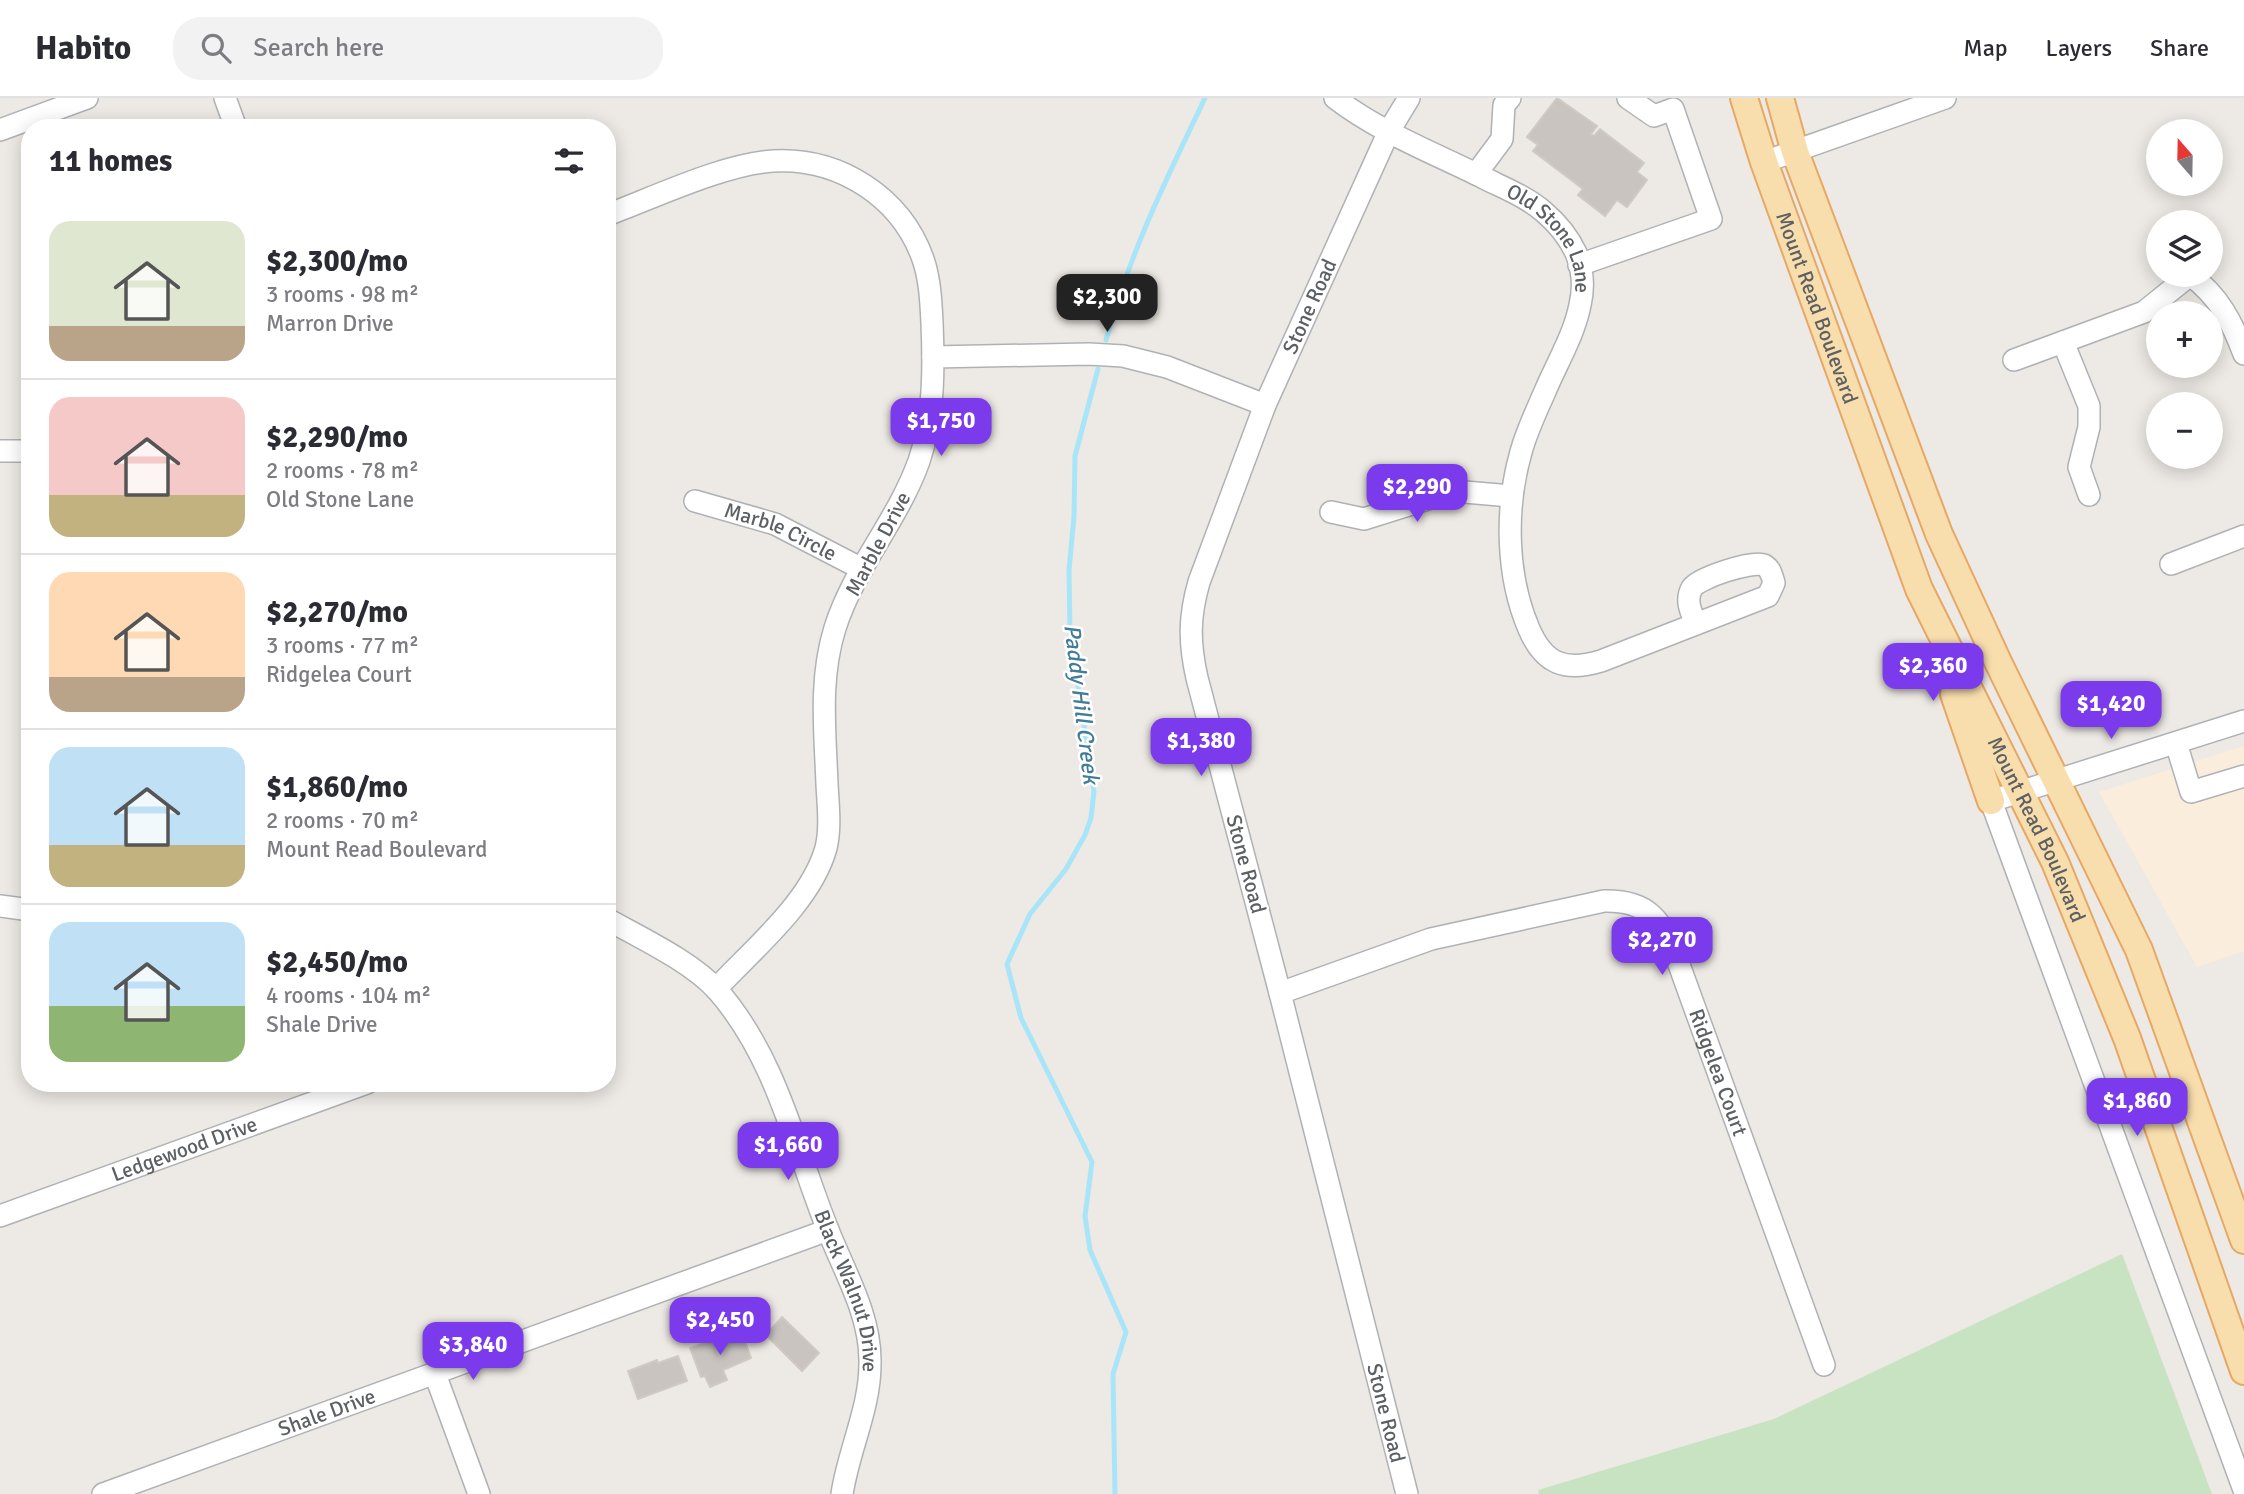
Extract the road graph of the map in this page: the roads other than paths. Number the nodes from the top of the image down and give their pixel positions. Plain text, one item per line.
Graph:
1 (87, 98) edge
2 (225, 98) edge
3 (1335, 98) edge
4 (1409, 98) edge
5 (1510, 98) edge
6 (1628, 98) edge
7 (1744, 98) edge
8 (1780, 98) edge
9 (1945, 98) edge
10 (30, 119) edge
11 (233, 119) edge
12 (21, 122) edge
13 (0, 130) edge
14 (1389, 131) junction
15 (1795, 152) junction
16 (1765, 162) junction
17 (1476, 174) junction
18 (616, 212) edge
19 (1580, 265) junction
20 (2175, 287) edge
21 (2205, 287) edge
22 (2063, 342) junction
23 (2244, 354) edge
24 (933, 356) junction
25 (2014, 360) dead end
26 (1265, 405) junction
27 (0, 451) edge
28 (21, 451) edge
29 (2089, 495) dead end
30 (1511, 496) junction
31 (695, 501) dead end
32 (1331, 512) dead end
33 (2244, 536) edge
34 (2171, 564) dead end
35 (862, 569) junction
36 (1919, 589) junction
37 (1696, 624) dead end
38 (2244, 721) edge
39 (2176, 743) junction
40 (2244, 776) edge
41 (2057, 780) junction
42 (2019, 792) junction
43 (1991, 802) junction
44 (0, 906) edge
45 (21, 908) edge
46 (616, 924) edge
47 (716, 989) junction
48 (1280, 993) junction
49 (342, 1092) edge
50 (0, 1216) edge
51 (828, 1230) junction
52 (2244, 1240) edge
53 (1824, 1364) dead end
54 (2244, 1370) edge
55 (435, 1374) junction
56 (129, 1490) edge
57 (2244, 1490) edge
58 (103, 1494) edge
59 (479, 1494) edge
60 (842, 1494) edge
61 (1407, 1494) edge

1 - 10 street
2 - 11 street
3 - 14 street, Old Stone Lane
4 - 14 street, Stone Road
5 - 17 street
6 - 19 street
7 - 16 main road, Mount Read Boulevard
8 - 15 main road, Mount Read Boulevard
9 - 15 street
12 - 13 street
14 - 17 street, Old Stone Lane
14 - 26 street, Stone Road
15 - 16 street
15 - 41 main road, Mount Read Boulevard
16 - 36 main road, Mount Read Boulevard
17 - 19 street, Old Stone Lane
18 - 24 street, Marble Drive
19 - 30 street, Old Stone Lane
20 - 22 street
21 - 23 street
22 - 25 street
22 - 29 street
24 - 26 street
24 - 35 street, Marble Drive
26 - 48 street, Stone Road
27 - 28 street
30 - 32 street
30 - 37 street, Old Stone Lane
31 - 35 street, Marble Circle
33 - 34 street
35 - 47 street, Marble Drive
36 - 42 main road, Mount Read Boulevard
36 - 43 main road
38 - 39 street
39 - 40 street
39 - 41 street
41 - 42 street
41 - 52 main road, Mount Read Boulevard
42 - 43 street
42 - 54 main road, Mount Read Boulevard
43 - 57 street, Mount Read Boulevard
44 - 45 street
46 - 47 street, Black Walnut Drive
47 - 51 street, Black Walnut Drive
48 - 53 street, Ridgelea Court
48 - 61 street, Stone Road
49 - 50 street, Ledgewood Drive
51 - 55 street, Shale Drive
51 - 60 street, Black Walnut Drive
55 - 56 street, Shale Drive
55 - 59 street
56 - 58 street, Shale Drive

